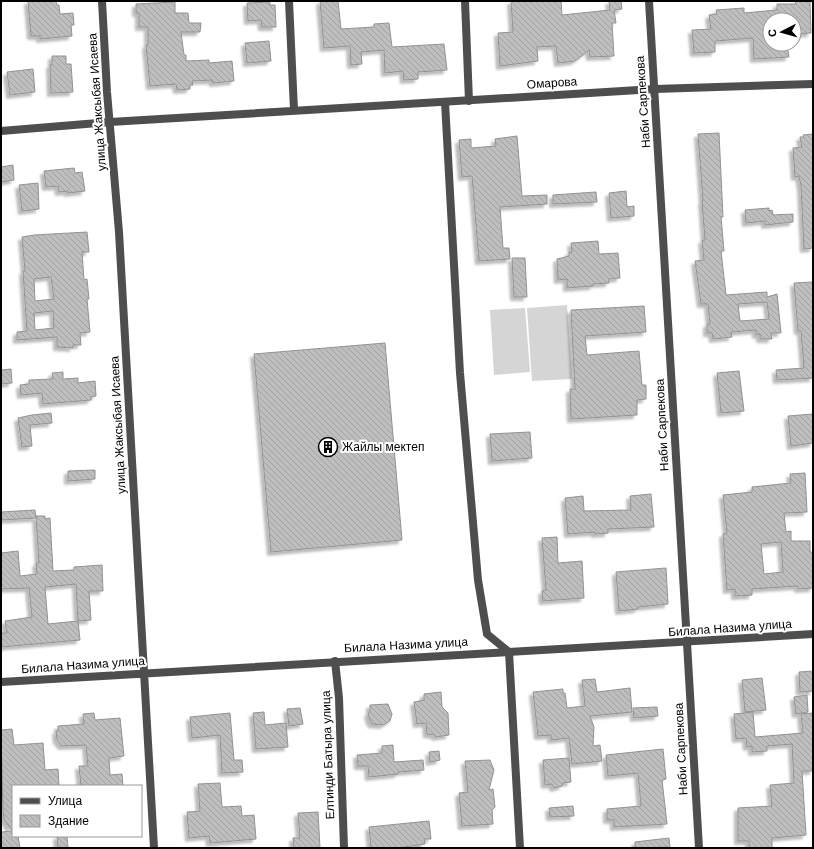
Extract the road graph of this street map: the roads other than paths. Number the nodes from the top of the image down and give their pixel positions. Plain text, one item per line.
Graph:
1 (102, 1) edge
2 (289, 1) edge
3 (465, 1) edge
4 (649, 1) edge
5 (813, 84) edge
6 (655, 89) junction
7 (469, 100) junction
8 (445, 102) junction
9 (294, 110) junction
10 (110, 122) junction
11 (1, 131) edge
12 (813, 634) edge
13 (687, 643) junction
14 (509, 652) junction
15 (336, 662) junction
16 (144, 673) junction
17 (1, 682) edge
18 (154, 848) edge
19 (344, 848) edge
20 (520, 848) edge
21 (698, 848) edge

1 - 10 street, улица Жаксыбая Исаева
2 - 9 street
3 - 7 street
4 - 6 street, Наби Сарпекова
5 - 6 street, Омарова
6 - 7 street, Омарова
6 - 13 street, Наби Сарпекова
7 - 8 street, Омарова
8 - 9 street, Омарова
8 - 14 street
9 - 10 street, Омарова
10 - 11 street, Омарова
10 - 16 street, улица Жаксыбая Исаева
12 - 13 street, Билала Назима улица
13 - 14 street, Билала Назима улица
13 - 21 street, Наби Сарпекова
14 - 15 street, Билала Назима улица
14 - 20 street
15 - 16 street, Билала Назима улица
15 - 19 street, Елтинди Батыра улица
16 - 17 street, Билала Назима улица
16 - 18 street, улица Жаксыбая Исаева

